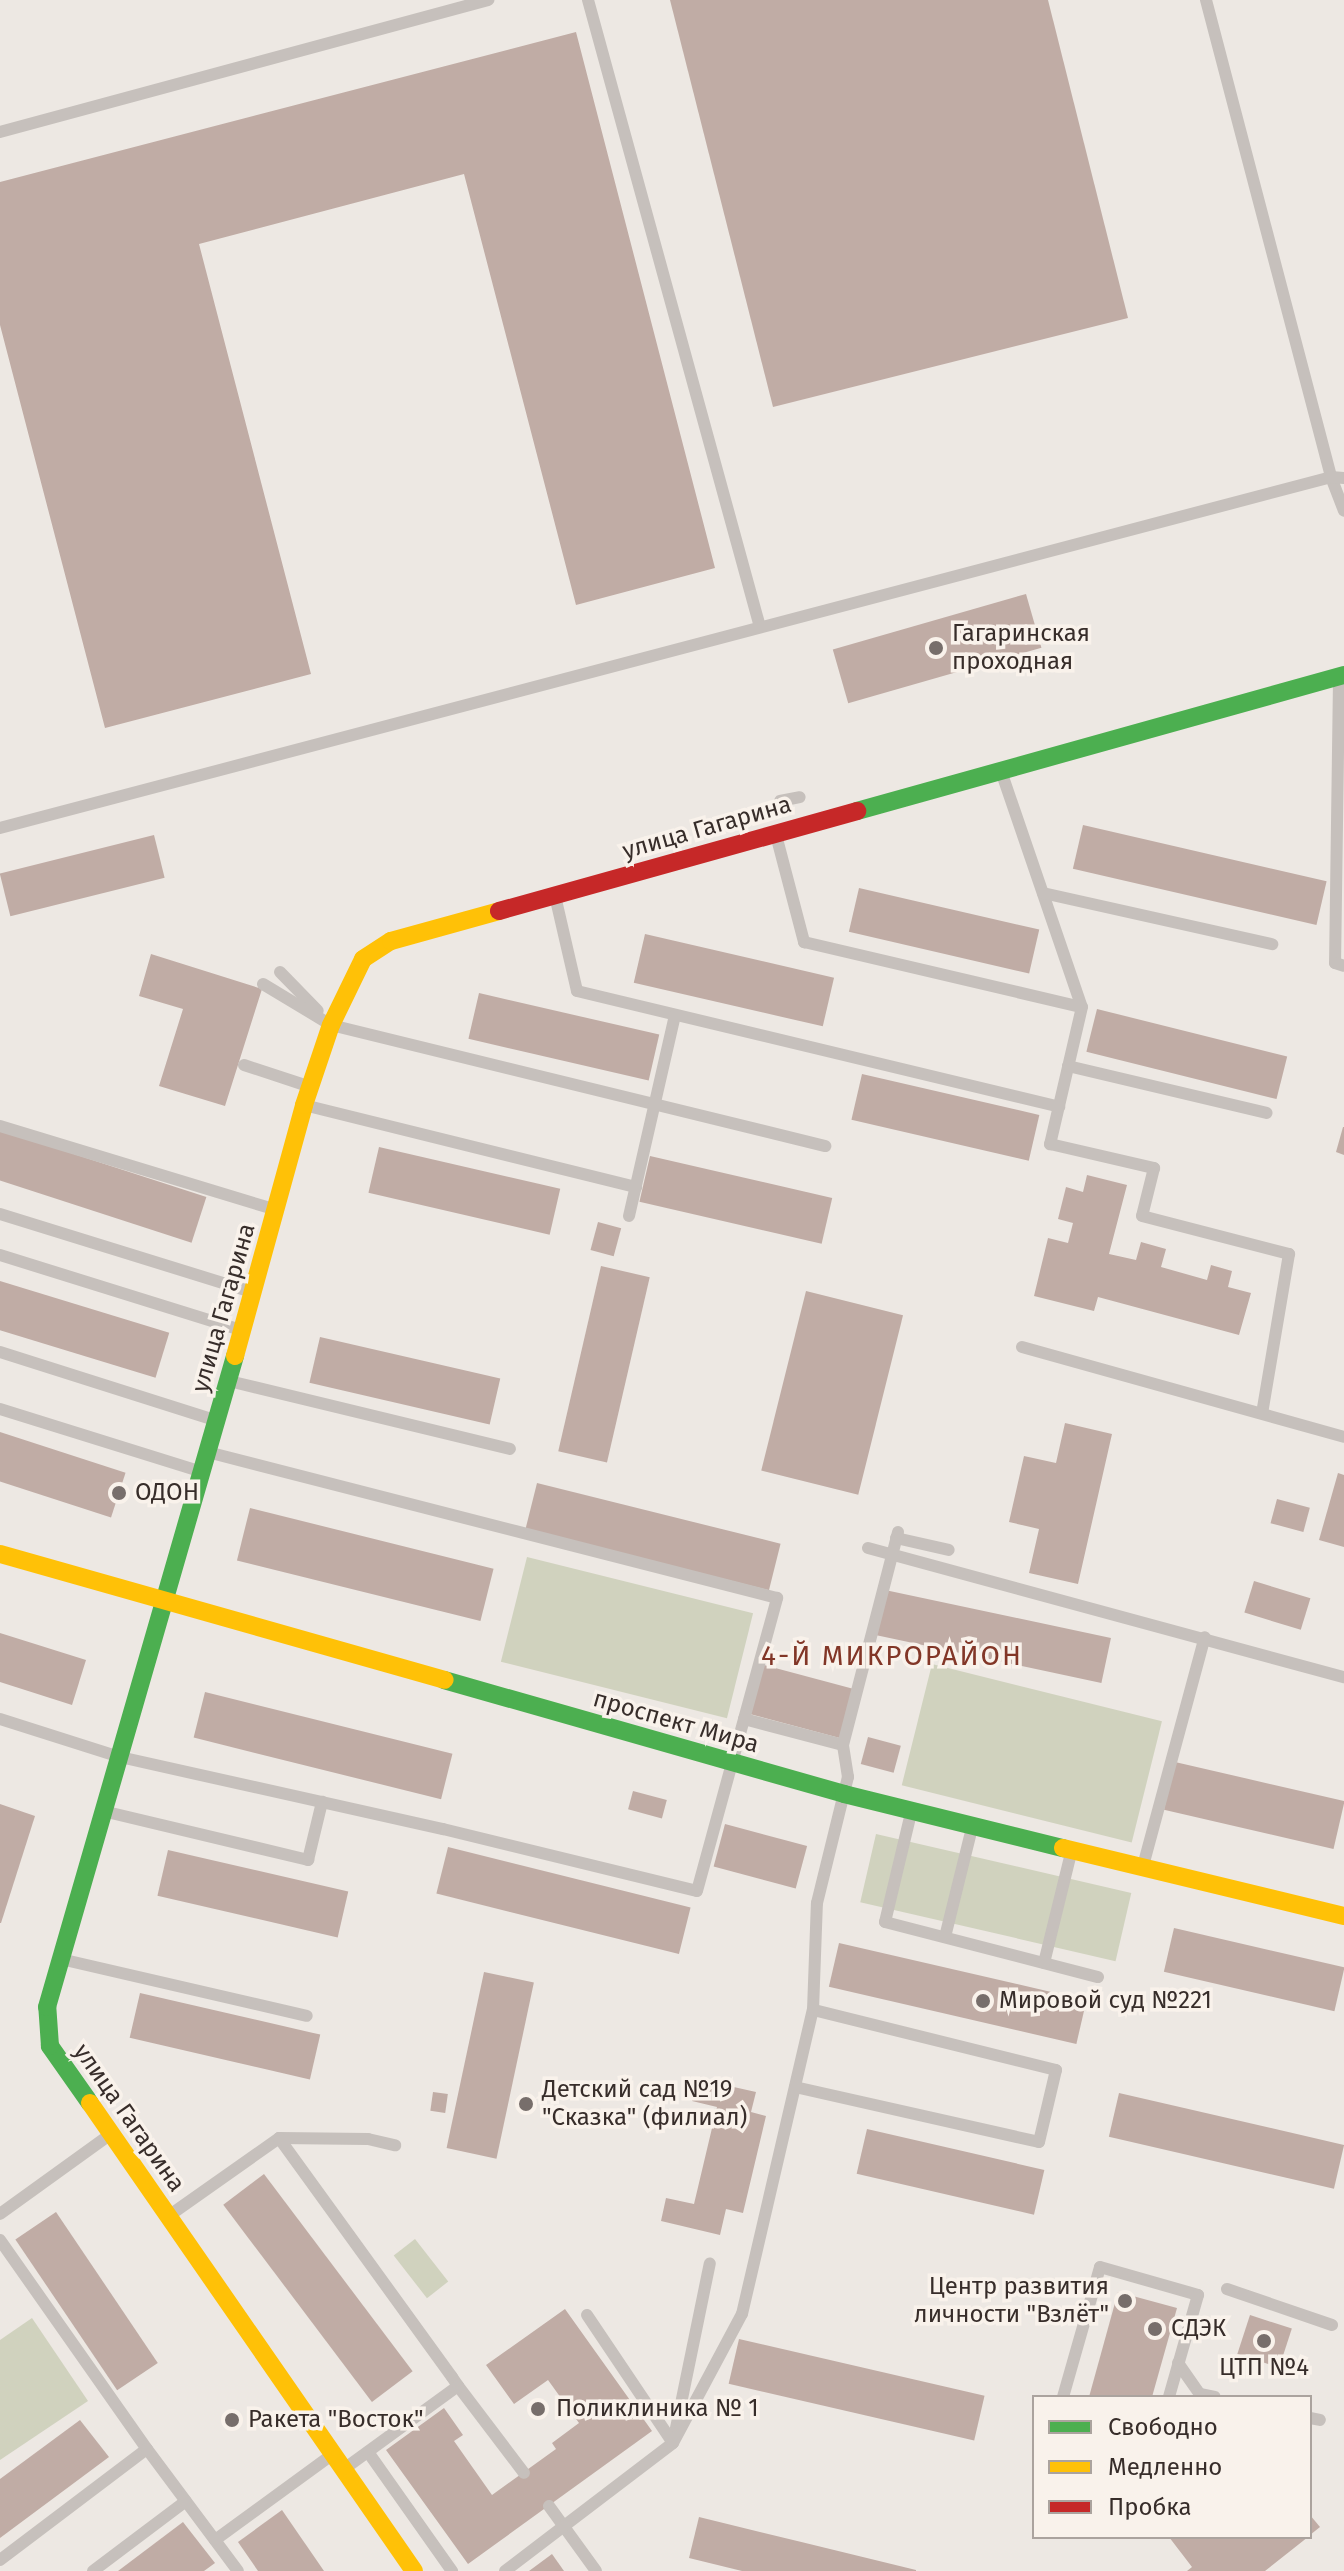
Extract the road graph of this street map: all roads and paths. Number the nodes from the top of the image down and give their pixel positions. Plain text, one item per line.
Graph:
1 (488, 0) edge
2 (588, 0) edge
3 (1206, 0) edge
4 (0, 132) edge
5 (1337, 477) edge
6 (1344, 511) edge
7 (760, 627) junction
8 (1341, 676) edge
9 (1001, 771) junction
10 (800, 797) dead end
11 (780, 801) dead end
12 (0, 828) edge
13 (775, 834) junction
14 (1043, 893) junction
15 (554, 895) junction
16 (1272, 944) dead end
17 (1344, 966) edge
18 (280, 972) dead end
19 (263, 984) dead end
20 (1082, 1007) junction
21 (675, 1015) junction
22 (331, 1025) junction
23 (244, 1065) dead end
24 (1068, 1066) junction
25 (310, 1087) junction
26 (654, 1103) junction
27 (304, 1105) junction
28 (1059, 1107) junction
29 (1267, 1113) dead end
30 (0, 1126) edge
31 (825, 1146) dead end
32 (636, 1187) junction
33 (277, 1211) junction
34 (0, 1214) edge
35 (629, 1216) dead end
36 (0, 1255) edge
37 (254, 1293) junction
38 (243, 1331) junction
39 (1022, 1347) dead end
40 (0, 1352) edge
41 (229, 1380) junction
42 (0, 1409) edge
43 (1262, 1413) junction
44 (217, 1421) junction
45 (1344, 1437) edge
46 (510, 1449) dead end
47 (208, 1452) junction
48 (203, 1471) junction
49 (868, 1548) dead end
50 (949, 1550) dead end
51 (0, 1554) edge
52 (892, 1554) junction
53 (165, 1602) junction
54 (1205, 1637) junction
55 (1344, 1677) edge
56 (0, 1719) edge
57 (744, 1719) junction
58 (843, 1745) junction
59 (120, 1757) junction
60 (732, 1763) junction
61 (844, 1794) junction
62 (322, 1802) junction
63 (104, 1811) junction
64 (912, 1811) junction
65 (972, 1825) junction
66 (1071, 1850) junction
67 (1143, 1867) junction
68 (1344, 1916) edge
69 (945, 1937) junction
70 (61, 1959) junction
71 (1044, 1963) junction
72 (1098, 1977) dead end
73 (813, 2010) junction
74 (307, 2016) dead end
75 (795, 2087) junction
76 (110, 2134) junction
77 (279, 2138) junction
78 (395, 2145) dead end
79 (0, 2214) edge
80 (168, 2217) junction
81 (0, 2240) edge
82 (710, 2263) dead end
83 (1227, 2289) dead end
84 (587, 2315) dead end
85 (1332, 2325) dead end
86 (1178, 2363) junction
87 (458, 2386) junction
88 (1064, 2395) edge
89 (1170, 2395) edge
90 (1205, 2395) edge
91 (673, 2443) junction
92 (147, 2449) junction
93 (368, 2452) junction
94 (338, 2462) junction
95 (524, 2473) dead end
96 (186, 2501) junction
97 (549, 2506) dead end
98 (565, 2526) junction
99 (215, 2540) junction
100 (0, 2560) edge
101 (93, 2571) edge
102 (238, 2571) edge
103 (414, 2571) edge
104 (452, 2571) edge
105 (505, 2571) edge
106 (596, 2571) edge

1 - 4 lane
2 - 7 lane
3 - 5 lane
5 - 6 lane
5 - 7 lane
7 - 12 lane
8 - 9 street, улица Гагарина
8 - 17 lane
9 - 13 street, улица Гагарина
9 - 14 lane
10 - 11 lane
13 - 15 street, улица Гагарина
13 - 20 lane
14 - 16 lane
14 - 20 lane
15 - 21 lane
15 - 22 street, улица Гагарина
18 - 22 lane
19 - 22 lane
20 - 24 lane
21 - 26 lane
21 - 28 lane
22 - 25 street, улица Гагарина
22 - 26 lane
23 - 25 lane
24 - 28 lane
24 - 29 lane
25 - 27 street, улица Гагарина
26 - 31 lane
26 - 32 lane
27 - 32 lane
27 - 33 street, улица Гагарина
28 - 43 lane
30 - 33 lane
32 - 35 lane
33 - 37 street, улица Гагарина
34 - 37 lane
36 - 38 lane
37 - 38 street, улица Гагарина
38 - 41 street, улица Гагарина
39 - 43 lane
40 - 44 lane
41 - 44 street, улица Гагарина
41 - 46 lane
42 - 48 lane
43 - 45 lane
44 - 47 street, улица Гагарина
47 - 48 street, улица Гагарина
47 - 57 lane
48 - 53 street, улица Гагарина
49 - 52 lane
50 - 52 lane
51 - 53 street, проспект Мира
52 - 54 lane
52 - 58 lane
53 - 59 street, улица Гагарина
53 - 60 street, проспект Мира
54 - 55 lane
54 - 67 lane
56 - 59 lane
57 - 58 lane
57 - 60 lane
58 - 61 lane
59 - 62 lane
59 - 63 street, улица Гагарина
60 - 61 street, проспект Мира
60 - 62 lane
61 - 64 street, проспект Мира
61 - 73 lane
62 - 63 lane
63 - 70 street, улица Гагарина
64 - 65 street, проспект Мира
64 - 69 lane
65 - 66 street, проспект Мира
65 - 69 lane
66 - 67 street, проспект Мира
66 - 71 lane
67 - 68 street, проспект Мира
69 - 71 lane
70 - 74 lane
70 - 76 street, улица Гагарина
71 - 72 lane
73 - 75 lane
73 - 75 lane
75 - 91 lane
76 - 79 lane
76 - 80 street, улица Гагарина
77 - 78 lane
77 - 80 lane
77 - 87 lane
80 - 94 street, улица Гагарина
81 - 92 lane
82 - 91 lane
83 - 85 lane
84 - 91 lane
86 - 88 lane
86 - 89 lane
86 - 90 lane
87 - 93 lane
87 - 95 lane
91 - 98 lane
92 - 96 lane
92 - 100 lane
93 - 94 lane
93 - 104 lane
94 - 99 lane
94 - 103 street, улица Гагарина
96 - 99 lane
96 - 101 lane
97 - 98 lane
98 - 105 lane
98 - 106 lane
99 - 102 lane

